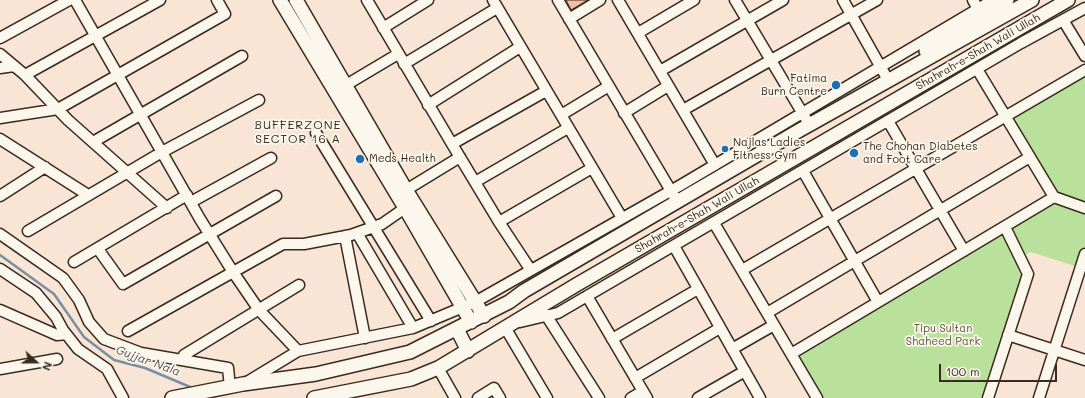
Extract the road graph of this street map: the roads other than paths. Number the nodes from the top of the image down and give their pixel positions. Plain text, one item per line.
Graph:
1 (69, 0) edge
2 (75, 0) edge
3 (160, 0) edge
4 (217, 0) edge
5 (280, 0) edge
6 (296, 0) edge
7 (367, 0) edge
8 (428, 0) edge
9 (558, 0) edge
10 (600, 0) edge
11 (618, 0) edge
12 (694, 0) edge
13 (735, 0) edge
14 (783, 0) edge
15 (844, 0) edge
16 (877, 0) edge
17 (973, 0) edge
18 (993, 0) edge
19 (1007, 0) edge
20 (1032, 0) edge
21 (1068, 0) edge
22 (495, 4) edge
23 (1085, 8) edge
24 (978, 9) junction
25 (852, 14) junction
26 (569, 19) junction
27 (1063, 20) junction
28 (748, 21) junction
29 (383, 28) junction
30 (638, 33) junction
31 (95, 35) junction
32 (0, 38) edge
33 (520, 47) junction
34 (0, 54) edge
35 (398, 54) junction
36 (242, 56) dead end
37 (1085, 56) edge
38 (771, 60) junction
39 (404, 64) junction
40 (14, 66) junction
41 (880, 66) junction
42 (912, 66) junction
43 (0, 68) edge
44 (977, 69) junction
45 (1085, 70) edge
46 (660, 72) junction
47 (118, 74) junction
48 (25, 75) junction
49 (888, 80) junction
50 (346, 85) junction
51 (608, 86) junction
52 (668, 86) junction
53 (546, 91) junction
54 (840, 91) junction
55 (259, 100) dead end
56 (848, 104) junction
57 (428, 105) junction
58 (58, 110) junction
59 (683, 110) junction
60 (624, 113) junction
61 (802, 113) junction
62 (141, 115) junction
63 (560, 115) junction
64 (1005, 117) junction
65 (0, 118) edge
66 (888, 121) junction
67 (568, 128) junction
68 (805, 128) junction
69 (316, 133) dead end
70 (0, 140) edge
71 (93, 142) junction
72 (452, 144) junction
73 (811, 149) junction
74 (162, 152) junction
75 (733, 154) junction
76 (460, 157) junction
77 (1030, 157) junction
78 (271, 158) dead end
79 (715, 165) junction
80 (740, 166) junction
81 (45, 167) junction
82 (592, 168) junction
83 (916, 169) junction
84 (803, 171) junction
85 (127, 172) junction
86 (475, 182) junction
87 (406, 190) junction
88 (671, 190) junction
89 (88, 195) junction
90 (0, 196) edge
91 (276, 196) dead end
92 (1054, 197) junction
93 (189, 199) junction
94 (677, 202) junction
95 (166, 208) junction
96 (405, 208) junction
97 (1085, 208) edge
98 (940, 210) junction
99 (622, 218) junction
100 (830, 218) junction
101 (499, 222) junction
102 (714, 223) junction
103 (374, 227) junction
104 (1004, 228) junction
105 (28, 231) dead end
106 (357, 233) junction
107 (0, 234) edge
108 (210, 235) junction
109 (345, 236) junction
110 (674, 246) junction
111 (98, 249) junction
112 (964, 251) junction
113 (1084, 259) edge
114 (855, 261) junction
115 (74, 262) dead end
116 (0, 269) edge
117 (530, 269) junction
118 (742, 270) junction
119 (233, 272) junction
120 (299, 285) dead end
121 (698, 289) junction
122 (587, 296) junction
123 (475, 302) junction
124 (510, 302) junction
125 (878, 302) junction
126 (462, 308) junction
127 (0, 310) edge
128 (259, 310) junction
129 (767, 313) junction
130 (546, 315) junction
131 (484, 316) junction
132 (431, 321) junction
133 (471, 322) junction
134 (774, 325) junction
135 (510, 326) junction
136 (413, 328) junction
137 (720, 328) junction
138 (457, 329) junction
139 (128, 331) dead end
140 (66, 334) junction
141 (1008, 335) junction
142 (365, 338) junction
143 (612, 339) junction
144 (732, 349) junction
145 (1054, 350) junction
146 (298, 351) junction
147 (468, 351) junction
148 (791, 354) junction
149 (184, 355) dead end
150 (57, 359) dead end
151 (1085, 360) edge
152 (438, 368) junction
153 (0, 369) edge
154 (744, 371) junction
155 (635, 378) junction
156 (236, 385) junction
157 (645, 394) edge
158 (123, 398) edge
159 (172, 398) edge
160 (314, 398) edge
161 (455, 398) edge
162 (478, 398) edge
163 (500, 398) edge
164 (547, 398) edge
165 (599, 398) edge
166 (631, 398) edge
167 (698, 398) edge
168 (760, 398) edge
169 (817, 398) edge
170 (988, 398) edge
171 (1039, 398) edge

1 - 32 street
2 - 31 street
3 - 31 street
4 - 47 street
5 - 96 main road
6 - 50 main road
7 - 29 street
8 - 29 street
9 - 26 street
10 - 26 street
11 - 30 street
12 - 30 street
13 - 28 street
14 - 28 street
15 - 25 street
16 - 25 street
17 - 24 street
18 - 24 street
19 - 42 main road
20 - 42 main road, Shahrah-e-Shah Wali Ullah
21 - 73 main road, Shahrah-e-Shah Wali Ullah
22 - 33 street
22 - 39 street
23 - 27 street
24 - 41 street
25 - 38 street
25 - 41 street
26 - 51 street
27 - 37 street
27 - 44 street
28 - 38 street
28 - 46 street
29 - 35 street
30 - 46 street
31 - 47 street
31 - 48 street
33 - 53 street
33 - 57 street
34 - 40 street
35 - 39 street
35 - 50 street
36 - 62 street
38 - 59 street
38 - 61 street
39 - 57 street
40 - 43 street
40 - 48 street
41 - 49 street
41 - 54 street
42 - 49 main road, Shahrah-e-Shah Wali Ullah
44 - 64 street
44 - 66 street
45 - 64 street
46 - 52 street
47 - 58 street
47 - 62 street
48 - 58 street
49 - 56 main road, Shahrah-e-Shah Wali Ullah
50 - 87 main road
51 - 60 street
51 - 63 street
52 - 59 street
52 - 60 street
53 - 63 street
53 - 72 street
54 - 56 street
54 - 61 street
55 - 74 street
56 - 68 main road, Shahrah-e-Shah Wali Ullah
57 - 72 street
58 - 65 street
58 - 71 street
59 - 79 street
60 - 88 street
61 - 68 street
61 - 75 street
62 - 71 street
62 - 74 street
63 - 67 street
64 - 77 street
64 - 83 street
66 - 83 street
66 - 84 street
67 - 82 street
67 - 86 street
68 - 73 main road
68 - 80 main road, Shahrah-e-Shah Wali Ullah
69 - 103 street
70 - 81 street
71 - 85 street
72 - 76 street
73 - 135 main road, Shahrah-e-Shah Wali Ullah
74 - 85 street
74 - 93 street
75 - 79 street
75 - 80 street
76 - 86 street
76 - 87 street
77 - 92 street
77 - 98 street
78 - 93 street
79 - 88 street
80 - 94 main road, Shahrah-e-Shah Wali Ullah
81 - 89 street
81 - 90 street
82 - 99 street
82 - 101 street
83 - 98 street
83 - 100 street
84 - 100 street
84 - 102 street
85 - 89 street
85 - 95 street
86 - 101 street
87 - 123 main road
88 - 94 street
88 - 99 street
89 - 105 street
91 - 108 street
92 - 97 street
92 - 104 street
93 - 95 street
93 - 108 street
94 - 124 main road, Shahrah-e-Shah Wali Ullah
95 - 111 street
96 - 103 street
96 - 126 main road
98 - 112 street
98 - 114 street
99 - 117 street
100 - 114 street
100 - 118 street
101 - 117 street
102 - 110 street
102 - 118 street
103 - 106 street
103 - 132 street
104 - 112 street
104 - 141 street
106 - 109 street
106 - 136 street
107 - 156 street
108 - 111 street
108 - 119 street
109 - 119 street
109 - 142 street
110 - 121 street
110 - 122 street
111 - 115 street
112 - 125 street
113 - 145 street
114 - 125 street
114 - 129 street
116 - 140 street
117 - 123 street
117 - 124 street
118 - 129 street
119 - 128 street
119 - 139 street
120 - 128 street
121 - 137 street
121 - 143 street
122 - 130 street
122 - 143 street
123 - 126 street
123 - 131 main road
124 - 131 main road, Shahrah-e-Shah Wali Ullah
125 - 148 street
126 - 132 street
126 - 133 main road
127 - 140 street
128 - 146 street
128 - 149 street
129 - 134 street
130 - 135 street
130 - 165 street
131 - 133 main road, Shahrah-e-Shah Wali Ullah
132 - 136 street
133 - 138 main road, Shahrah-e-Shah Wali Ullah
134 - 144 street
134 - 148 street
135 - 147 main road, Shahrah-e-Shah Wali Ullah
135 - 164 street
136 - 142 street
137 - 144 street
137 - 155 street
138 - 147 main road
138 - 156 main road, Shahrah-e-Shah Wali Ullah
140 - 158 street
141 - 145 street
141 - 170 street
142 - 146 street
143 - 155 street
144 - 154 street
145 - 151 street
145 - 171 street
146 - 156 street
147 - 152 main road, Shahrah-e-Shah Wali Ullah
148 - 169 street
150 - 153 street
152 - 160 main road, Shahrah-e-Shah Wali Ullah
152 - 161 street
154 - 167 street
154 - 168 street
155 - 157 street
156 - 159 main road, Shahrah-e-Shah Wali Ullah
157 - 166 street
162 - 163 street

